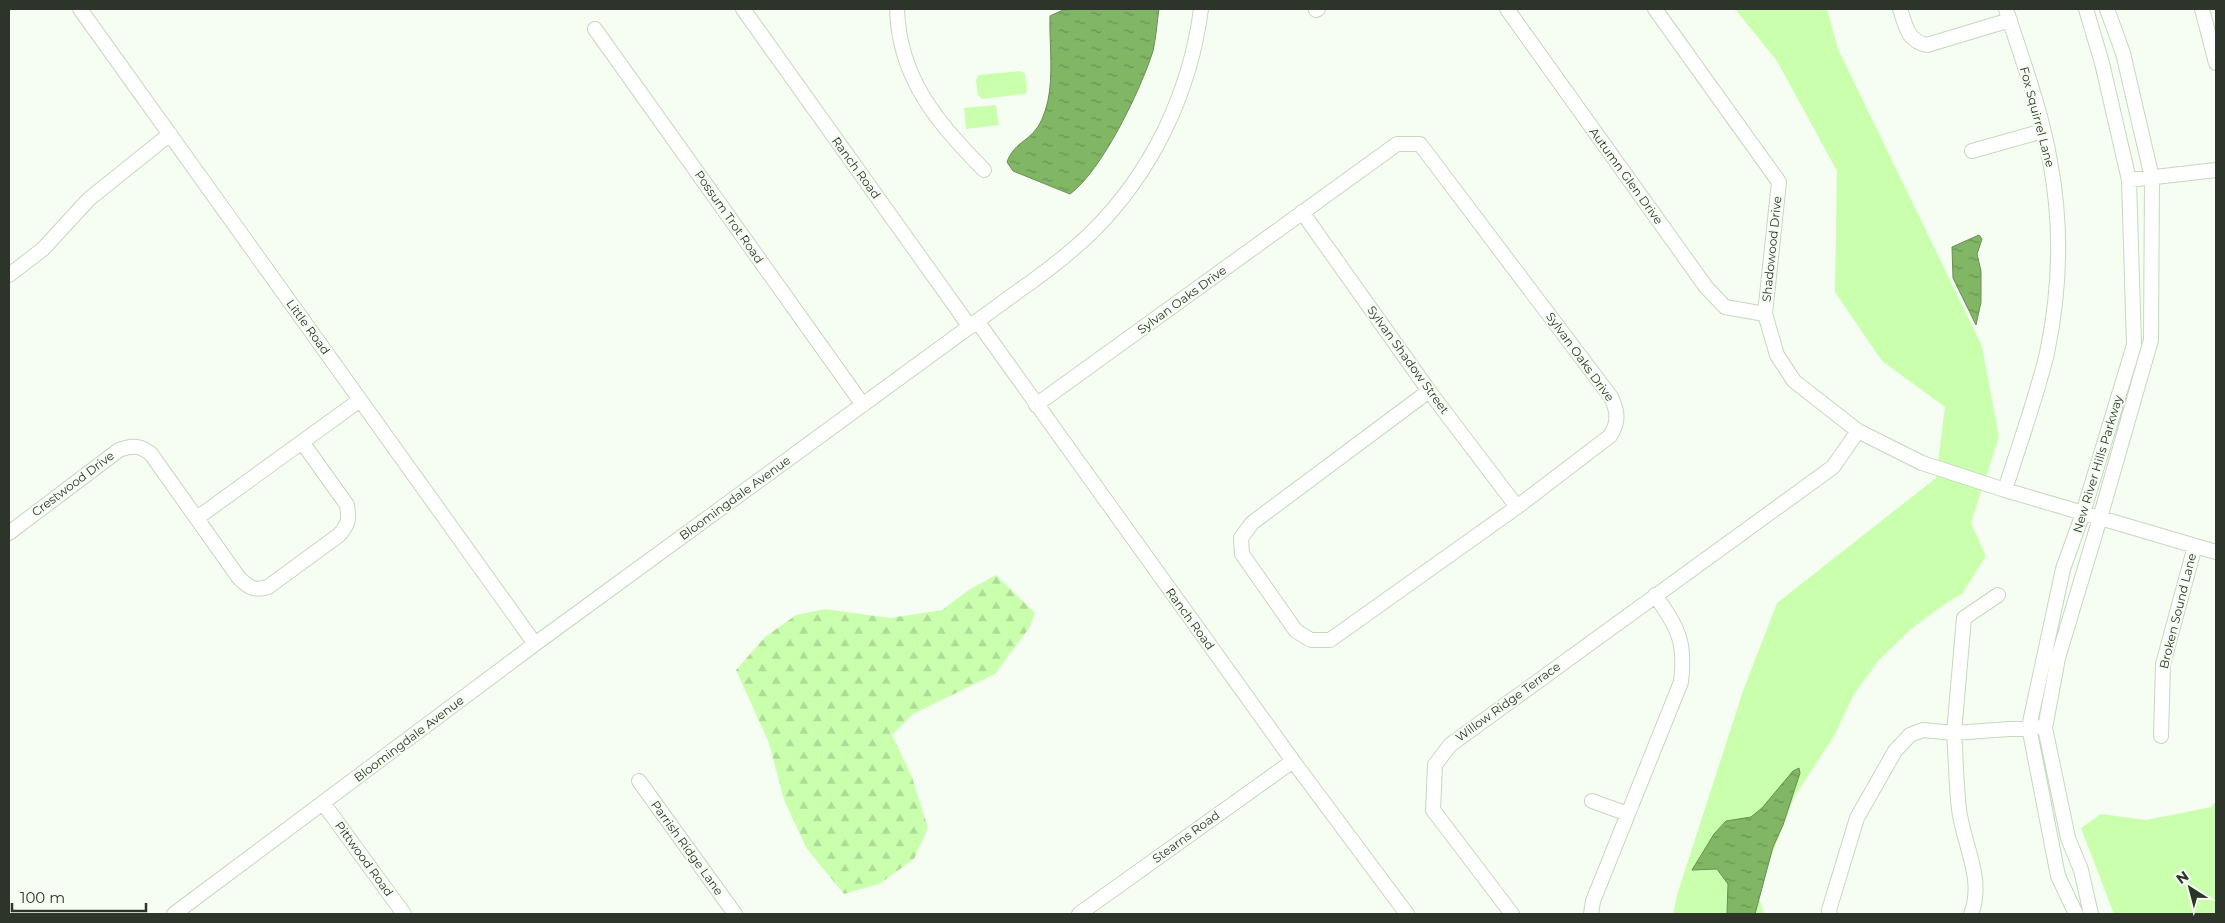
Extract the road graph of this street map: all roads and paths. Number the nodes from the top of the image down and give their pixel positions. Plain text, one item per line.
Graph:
1 (80, 9) edge
2 (743, 9) edge
3 (897, 9) edge
4 (1201, 9) edge
5 (1507, 9) edge
6 (1655, 9) edge
7 (1900, 9) edge
8 (2086, 9) edge
9 (2108, 9) edge
10 (2202, 9) edge
11 (2008, 14) edge
12 (596, 29) dead end
13 (2216, 63) edge
14 (2043, 131) junction
15 (170, 134) junction
16 (1972, 150) dead end
17 (984, 170) dead end
18 (2216, 170) edge
19 (2152, 178) junction
20 (2129, 180) junction
21 (1302, 212) junction
22 (9, 275) edge
23 (1765, 314) junction
24 (974, 324) junction
25 (1429, 392) junction
26 (360, 400) junction
27 (863, 405) junction
28 (1036, 406) junction
29 (1858, 431) junction
30 (302, 442) junction
31 (2005, 490) junction
32 (1517, 507) junction
33 (2083, 513) junction
34 (197, 518) junction
35 (2100, 518) junction
36 (9, 533) edge
37 (2195, 546) junction
38 (2216, 552) edge
39 (1655, 595) junction
40 (1998, 595) dead end
41 (535, 644) junction
42 (2029, 727) junction
43 (2045, 728) junction
44 (1954, 733) junction
45 (2161, 736) dead end
46 (1293, 761) junction
47 (639, 781) dead end
48 (1592, 801) dead end
49 (324, 803) junction
50 (1628, 814) junction
51 (174, 914) edge
52 (404, 914) edge
53 (735, 914) edge
54 (1079, 914) edge
55 (1406, 914) edge
56 (1512, 914) edge
57 (1591, 914) edge
58 (1830, 914) edge
59 (1971, 914) edge
60 (2076, 914) edge
61 (2091, 914) edge

1 - 15 street, Little Road
2 - 24 street, Ranch Road
3 - 17 street
4 - 24 street, Bloomingdale Avenue
5 - 23 street, Autumn Glen Drive
6 - 23 street, Shadowood Drive
7 - 11 street
8 - 20 street, New River Hills Parkway
9 - 19 street, New River Hills Parkway
10 - 13 street
11 - 14 street, Fox Squirrel Lane
12 - 27 street, Possum Trot Road
14 - 16 street
14 - 31 street, Fox Squirrel Lane
15 - 22 street
15 - 26 street, Little Road
18 - 19 street
19 - 20 street
19 - 35 street, New River Hills Parkway
20 - 33 street, New River Hills Parkway
21 - 25 street, Sylvan Shadow Street
21 - 28 street, Sylvan Oaks Drive
21 - 32 street, Sylvan Oaks Drive
23 - 29 street, Shadowood Drive
24 - 27 street, Bloomingdale Avenue
24 - 28 street, Ranch Road
25 - 32 street, Sylvan Shadow Street
25 - 32 street, Sylvan Oaks Drive
26 - 30 street
26 - 41 street, Little Road
27 - 41 street, Bloomingdale Avenue
28 - 46 street, Ranch Road
29 - 31 street, Shadowood Drive
29 - 39 street, Willow Ridge Terrace
30 - 34 street
30 - 34 street
31 - 33 street, Shadowood Drive
33 - 35 street, Shadowood Drive
33 - 42 street, New River Hills Parkway
34 - 36 street, Crestwood Drive
35 - 37 street, Shadowood Drive
35 - 43 street, New River Hills Parkway
37 - 38 street, Shadowood Drive
37 - 45 street, Broken Sound Lane
39 - 50 street
39 - 56 street, Willow Ridge Terrace
40 - 44 street
41 - 49 street, Bloomingdale Avenue
42 - 43 street
42 - 44 street
42 - 60 street, New River Hills Parkway
43 - 61 street, New River Hills Parkway
44 - 58 street
44 - 59 street
46 - 54 street, Stearns Road
46 - 55 street, Ranch Road
47 - 53 street, Parrish Ridge Lane
48 - 50 street
49 - 51 street, Bloomingdale Avenue
49 - 52 street, Pittwood Road
50 - 57 street

